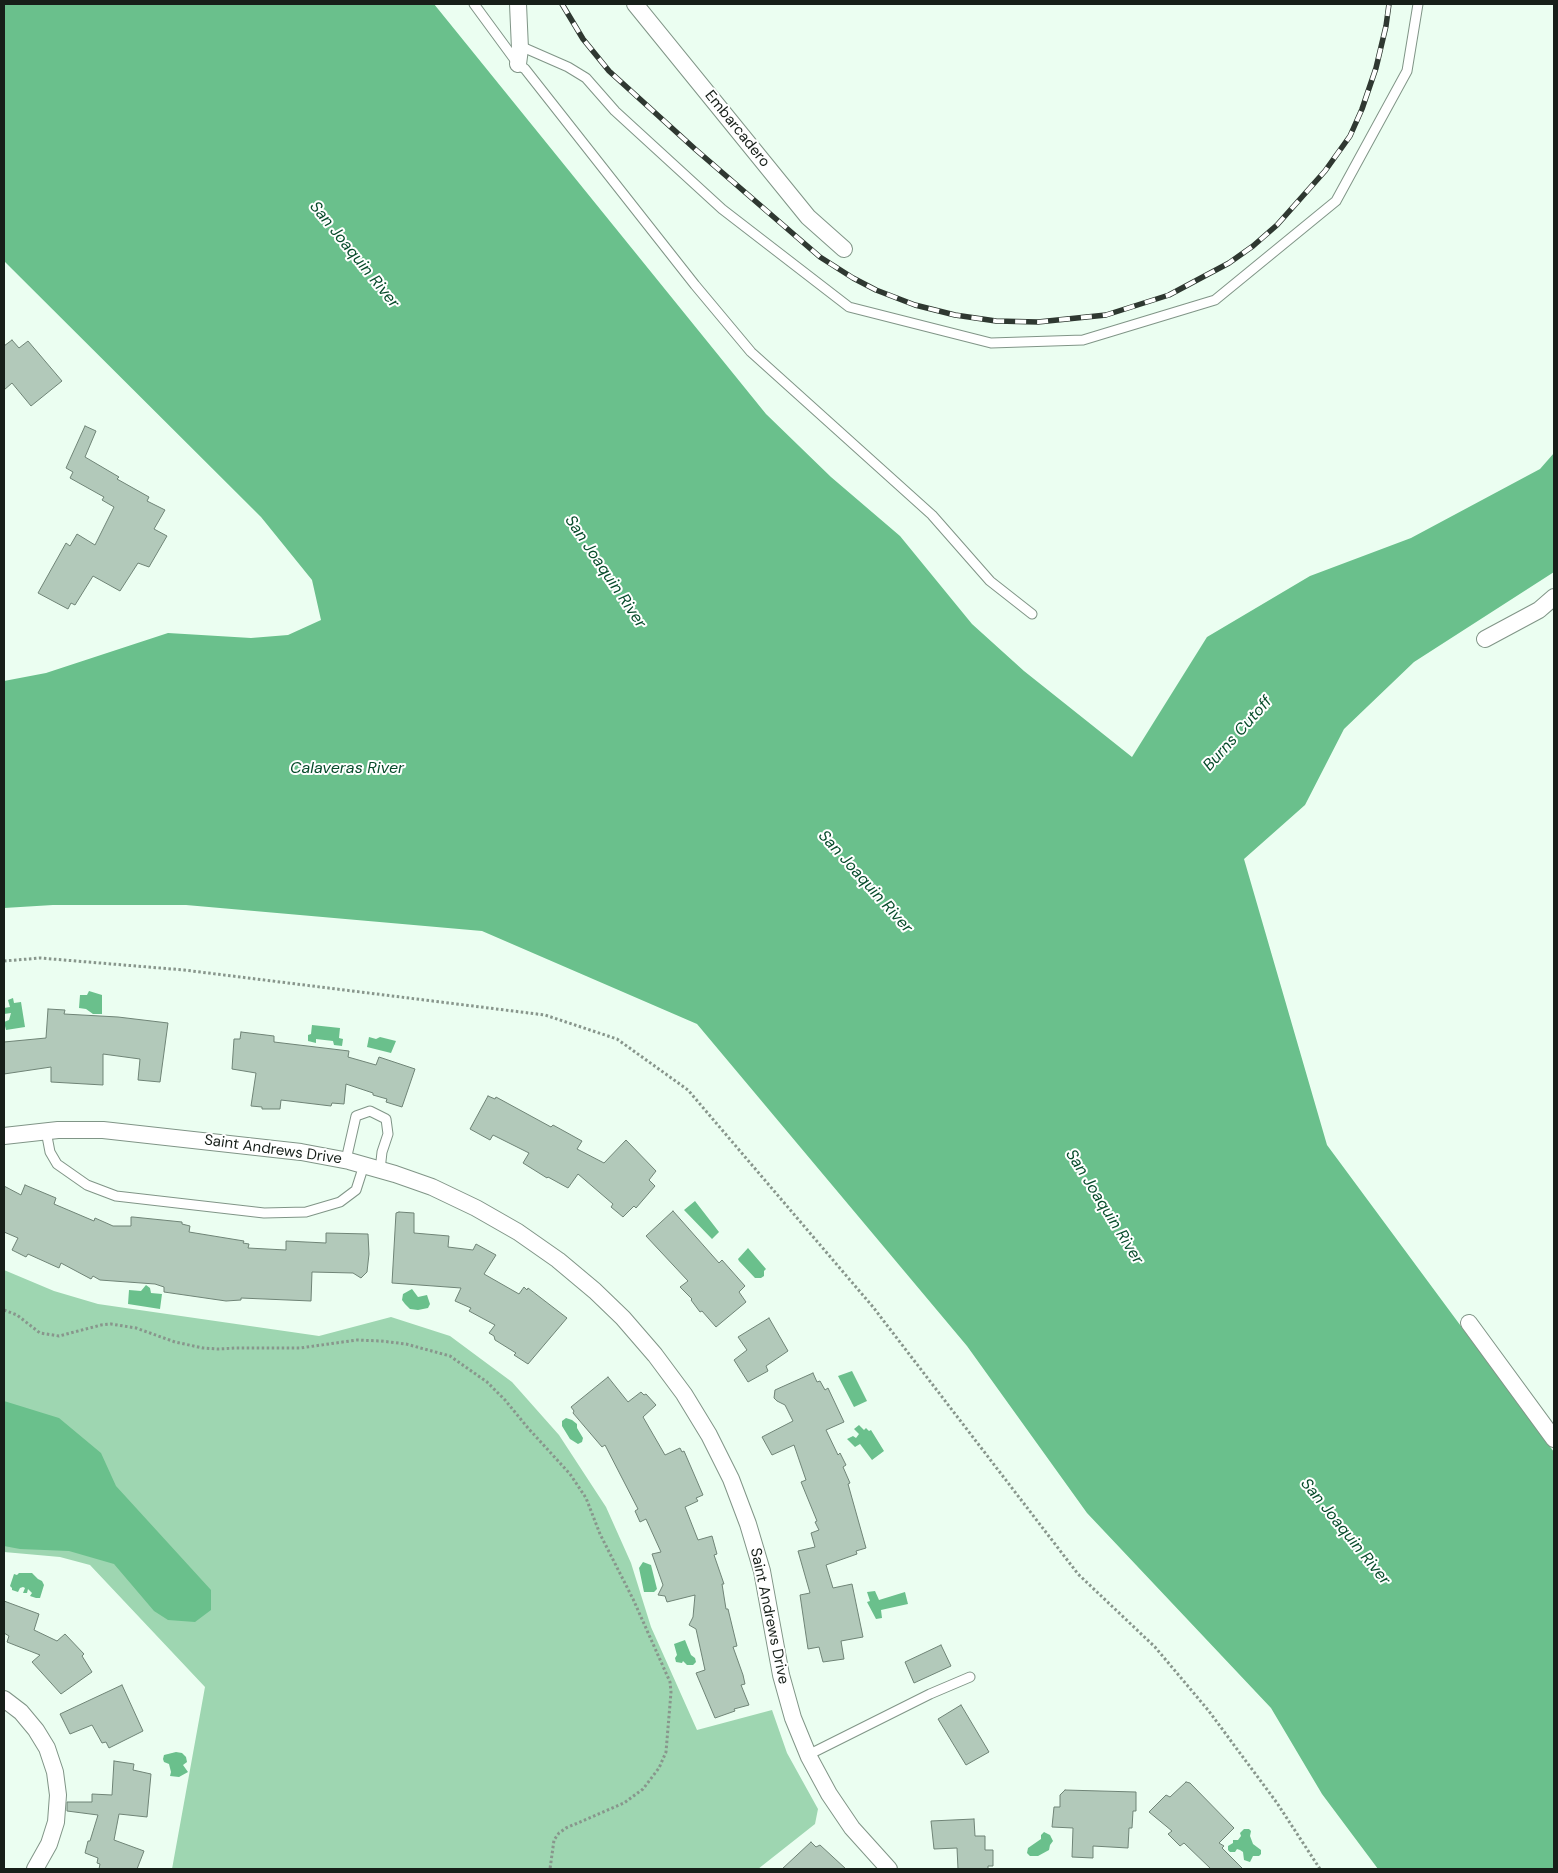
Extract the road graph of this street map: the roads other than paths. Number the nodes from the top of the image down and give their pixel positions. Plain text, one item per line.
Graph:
1 (474, 4) edge
2 (518, 4) edge
3 (635, 4) edge
4 (1418, 4) edge
5 (520, 46) junction
6 (518, 64) junction
7 (844, 250) dead end
8 (1554, 598) edge
9 (1032, 614) dead end
10 (1485, 639) dead end
11 (46, 1131) junction
12 (4, 1136) edge
13 (346, 1160) junction
14 (372, 1167) junction
15 (1469, 1323) dead end
16 (1554, 1439) edge
17 (970, 1677) dead end
18 (4, 1699) edge
19 (808, 1755) junction
20 (35, 1869) edge
21 (889, 1869) edge

1 - 6 lane
2 - 5 street
3 - 7 street, Embarcadero
4 - 5 lane
5 - 6 street
6 - 9 lane
8 - 10 street
11 - 12 street, Saint Andrews Drive
11 - 13 street, Saint Andrews Drive
11 - 14 lane
13 - 14 street, Saint Andrews Drive
13 - 14 lane
14 - 19 street, Saint Andrews Drive
15 - 16 street
17 - 19 lane
18 - 20 street
19 - 21 street, Saint Andrews Drive

